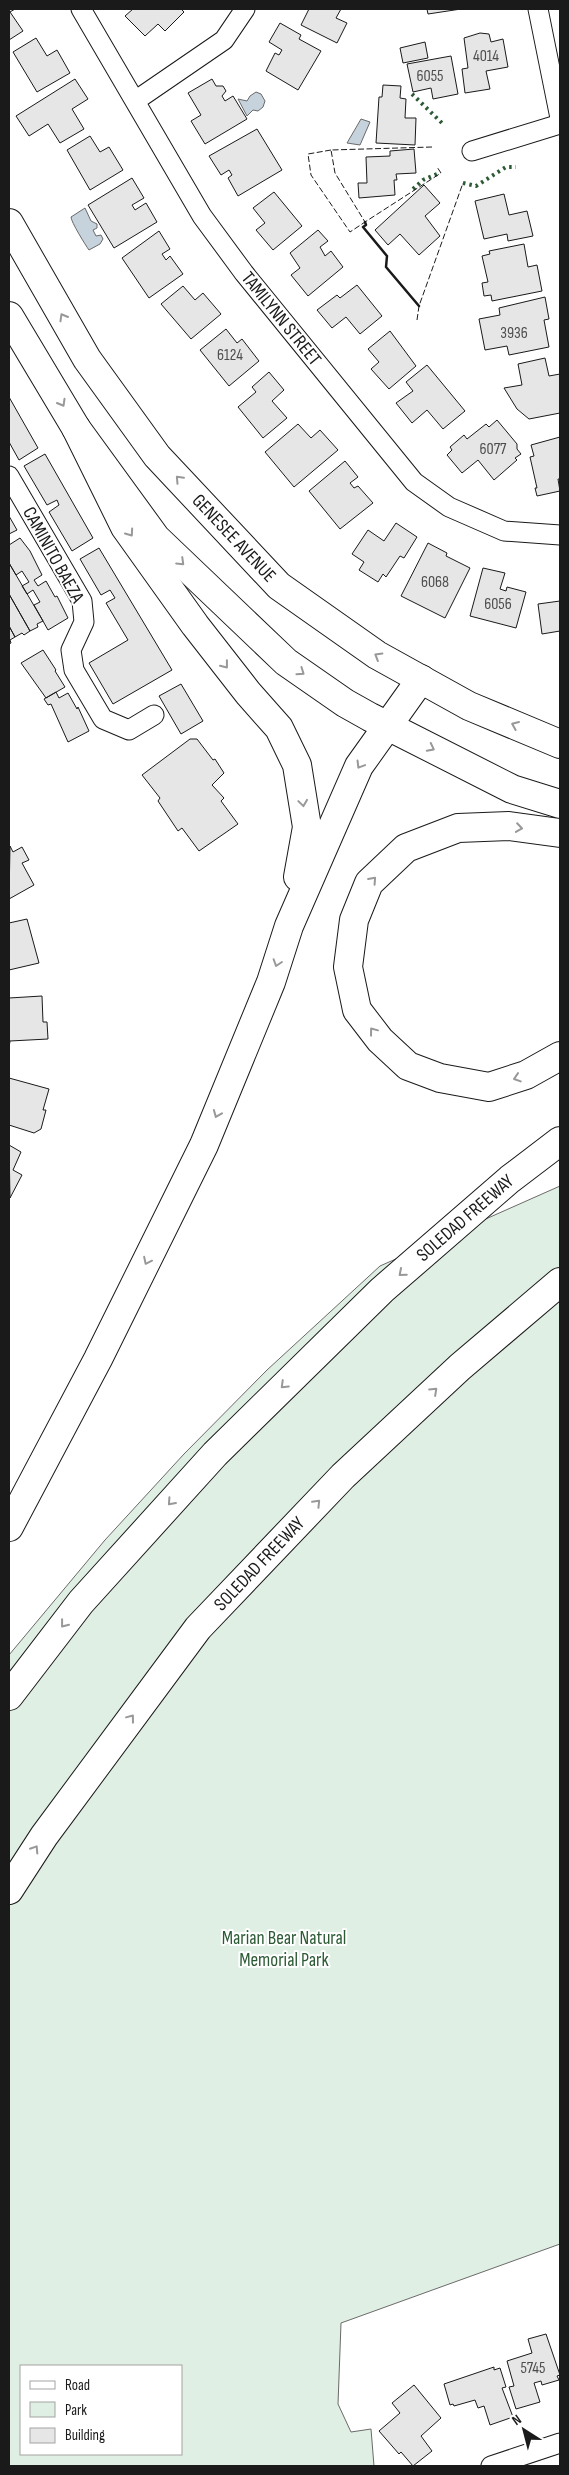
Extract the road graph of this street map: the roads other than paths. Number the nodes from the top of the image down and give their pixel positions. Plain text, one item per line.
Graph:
1 (81, 9) edge
2 (245, 9) edge
3 (538, 9) edge
4 (135, 101) junction
5 (560, 118) edge
6 (560, 124) edge
7 (472, 151) dead end
8 (9, 223) edge
9 (16, 250) edge
10 (9, 316) edge
11 (76, 428) junction
12 (9, 476) edge
13 (560, 535) edge
14 (421, 679) junction
15 (154, 715) dead end
16 (388, 725) junction
17 (560, 744) edge
18 (560, 804) edge
19 (560, 833) edge
20 (290, 926) junction
21 (560, 1056) edge
22 (560, 1141) edge
23 (560, 1282) edge
24 (9, 1527) edge
25 (9, 1696) edge
26 (9, 1890) edge
27 (560, 2443) edge
28 (491, 2466) edge

1 - 4 street, TAMILYNN STREET
2 - 4 street
3 - 5 street
4 - 13 street, TAMILYNN STREET
6 - 7 street
8 - 9 main road, GENESEE AVENUE
14 -> 9 main road, GENESEE AVENUE
10 -> 11 main road
11 -> 16 main road
11 -> 20 main road
12 - 15 street, CAMINITO BAEZA
14 - 16 main road
17 -> 14 main road, GENESEE AVENUE
16 -> 18 main road
16 -> 20 main road
21 -> 19 main road
20 -> 24 main road
22 -> 25 main road, SOLEDAD FREEWAY
26 -> 23 main road, SOLEDAD FREEWAY
27 - 28 street

